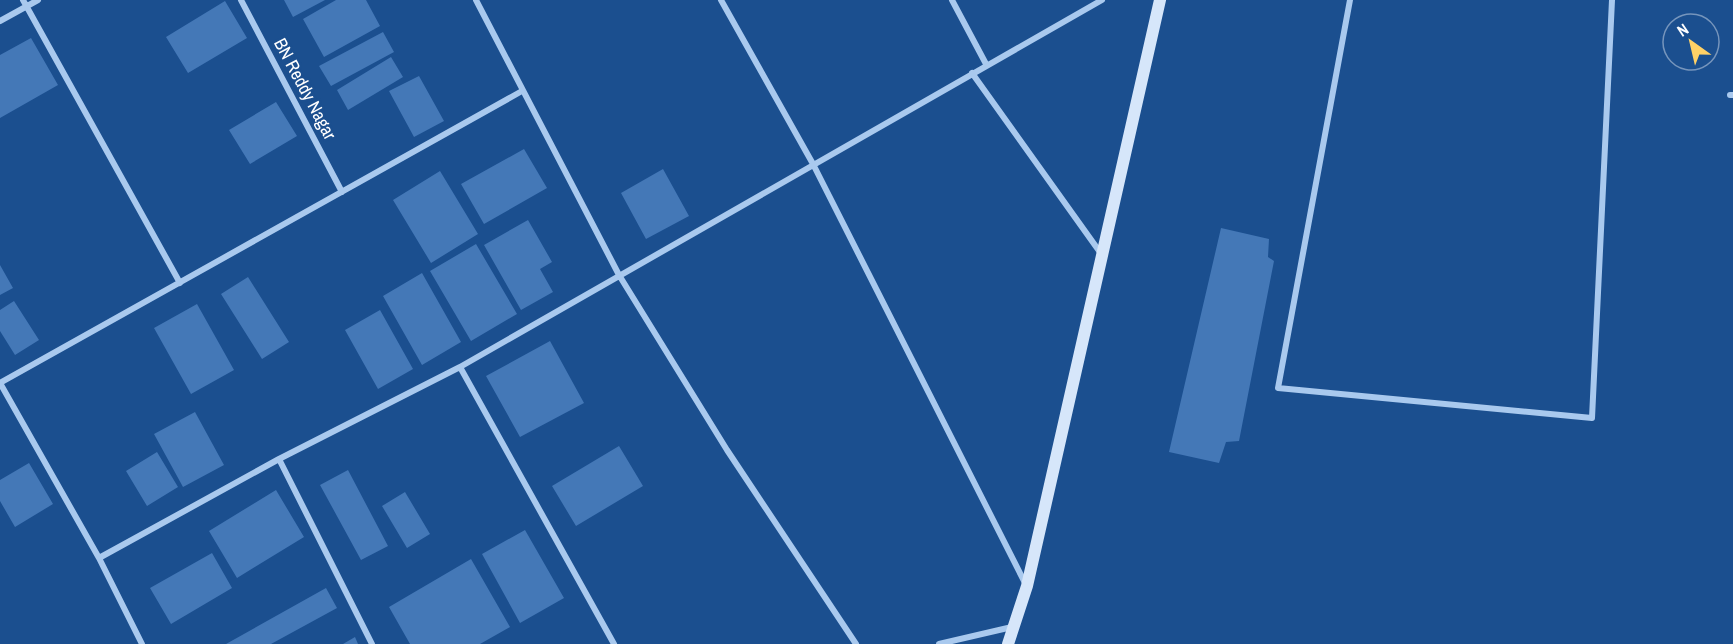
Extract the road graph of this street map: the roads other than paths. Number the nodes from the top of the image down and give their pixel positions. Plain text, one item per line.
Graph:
1 (38, 0) edge
2 (241, 0) edge
3 (476, 0) edge
4 (721, 0) edge
5 (951, 0) edge
6 (1102, 0) edge
7 (1160, 0) edge
8 (1350, 0) edge
9 (1612, 0) edge
10 (24, 3) edge
11 (0, 21) edge
12 (986, 64) junction
13 (972, 72) junction
14 (522, 91) junction
15 (813, 164) junction
16 (342, 192) junction
17 (1102, 255) junction
18 (619, 275) junction
19 (180, 283) junction
20 (460, 367) junction
21 (0, 383) edge
22 (279, 459) junction
23 (99, 558) junction
24 (1027, 586) junction
25 (1012, 627) junction
26 (142, 644) edge
27 (372, 644) edge
28 (614, 644) edge
29 (856, 644) edge
30 (939, 644) edge
31 (1008, 644) edge

1 - 10 street
2 - 16 street, BN Reddy Nagar
3 - 14 street
4 - 15 street
5 - 12 street
6 - 12 street
7 - 17 street
8 - 9 street
10 - 11 street
10 - 19 street
12 - 13 street
13 - 15 street
13 - 17 street
14 - 16 street
14 - 18 street
15 - 18 street
15 - 24 street
16 - 19 street
17 - 24 street
18 - 20 street
18 - 29 street
19 - 21 street
20 - 22 street
20 - 28 street
21 - 23 street
22 - 23 street
22 - 27 street
23 - 26 street
24 - 25 street
25 - 30 street
25 - 31 street

